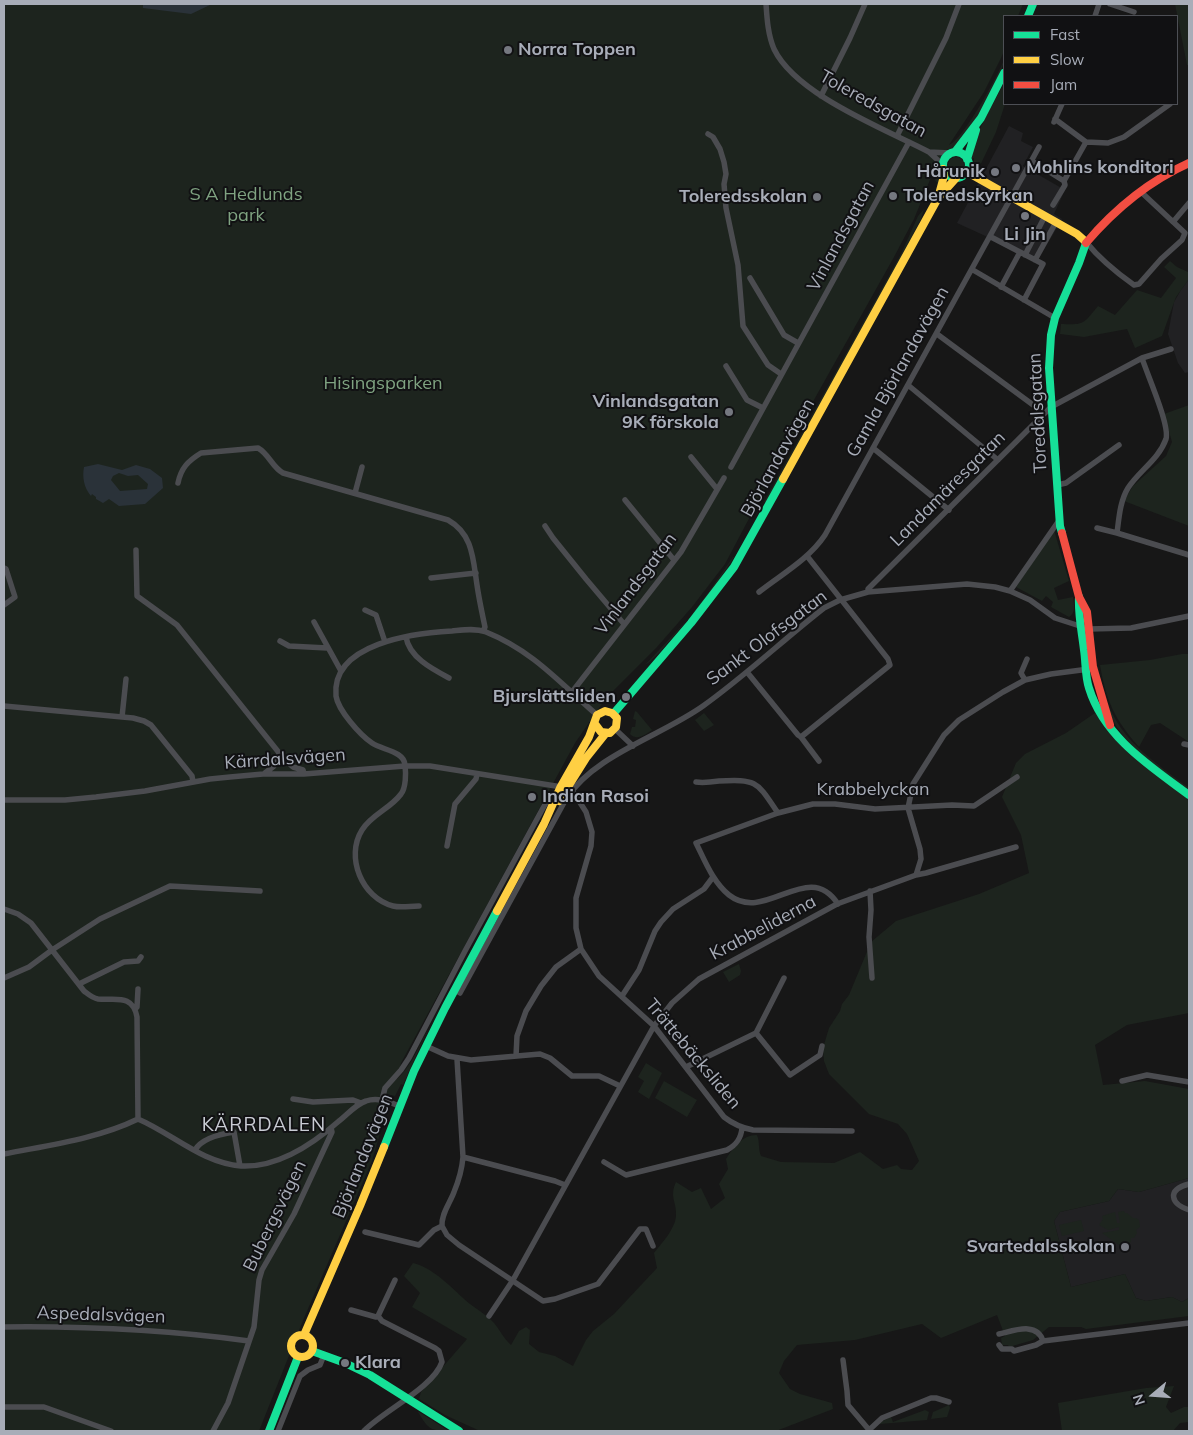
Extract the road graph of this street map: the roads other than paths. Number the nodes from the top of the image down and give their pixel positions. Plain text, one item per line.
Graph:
1 (766, 4) edge
2 (865, 4) edge
3 (959, 4) edge
4 (1110, 4) edge
5 (1134, 12) dead end
6 (1003, 75) edge
7 (822, 96) junction
8 (1062, 105) edge
9 (1169, 105) edge
10 (980, 118) junction
11 (708, 134) dead end
12 (897, 136) junction
13 (909, 142) junction
14 (1086, 142) junction
15 (1039, 147) dead end
16 (929, 152) junction
17 (953, 152) junction
18 (967, 158) junction
19 (1032, 161) junction
20 (1189, 163) edge
21 (943, 167) junction
22 (967, 172) junction
23 (956, 178) junction
24 (1064, 181) junction
25 (1140, 191) junction
26 (938, 198) junction
27 (1012, 198) junction
28 (1189, 203) edge
29 (1052, 205) dead end
30 (1045, 216) junction
31 (1056, 222) junction
32 (1174, 222) junction
33 (991, 237) junction
34 (1086, 242) junction
35 (1022, 253) junction
36 (1036, 260) junction
37 (973, 270) junction
38 (750, 278) dead end
39 (1001, 287) junction
40 (1024, 300) junction
41 (1055, 318) junction
42 (937, 334) junction
43 (798, 343) junction
44 (1171, 349) dead end
45 (1142, 358) junction
46 (726, 366) dead end
47 (781, 374) junction
48 (908, 385) junction
49 (1051, 407) junction
50 (763, 408) junction
51 (1044, 413) junction
52 (1119, 445) dead end
53 (873, 448) junction
54 (691, 457) dead end
55 (998, 460) junction
56 (362, 467) dead end
57 (731, 467) dead end
58 (724, 478) dead end
59 (178, 483) dead end
60 (1057, 485) junction
61 (717, 489) junction
62 (355, 493) junction
63 (625, 500) dead end
64 (949, 510) junction
65 (1060, 519) junction
66 (545, 526) dead end
67 (1098, 528) dead end
68 (1117, 533) junction
69 (136, 550) dead end
70 (1189, 555) edge
71 (807, 556) junction
72 (674, 560) junction
73 (4, 568) edge
74 (476, 574) junction
75 (431, 578) dead end
76 (1010, 591) junction
77 (759, 592) dead end
78 (868, 592) junction
79 (1079, 597) junction
80 (840, 600) junction
81 (4, 605) edge
82 (365, 610) dead end
83 (1189, 616) edge
84 (314, 622) dead end
85 (624, 624) junction
86 (1080, 626) junction
87 (1089, 628) junction
88 (483, 631) junction
89 (406, 637) junction
90 (280, 641) dead end
91 (385, 642) junction
92 (328, 648) junction
93 (1027, 659) dead end
94 (1089, 669) junction
95 (340, 671) junction
96 (747, 672) junction
97 (449, 678) dead end
98 (126, 679) dead end
99 (1025, 680) junction
100 (572, 692) junction
101 (4, 706) edge
102 (614, 713) junction
103 (597, 715) junction
104 (122, 717) junction
105 (595, 724) junction
106 (615, 729) junction
107 (606, 733) junction
108 (801, 737) junction
109 (633, 746) junction
110 (279, 754) junction
111 (819, 761) dead end
112 (405, 766) junction
113 (263, 774) junction
114 (304, 774) junction
115 (477, 774) junction
116 (1018, 777) dead end
117 (193, 782) junction
118 (696, 782) dead end
119 (566, 788) junction
120 (1189, 795) edge
121 (4, 800) edge
122 (554, 800) junction
123 (908, 808) junction
124 (778, 814) junction
125 (544, 824) junction
126 (447, 846) dead end
127 (1016, 847) dead end
128 (916, 874) junction
129 (714, 877) junction
130 (260, 891) dead end
131 (870, 891) junction
132 (838, 904) junction
133 (419, 906) dead end
134 (4, 909) edge
135 (581, 949) junction
136 (52, 950) junction
137 (141, 957) dead end
138 (4, 978) edge
139 (784, 978) dead end
140 (872, 978) dead end
141 (79, 984) junction
142 (138, 990) dead end
143 (455, 990) junction
144 (622, 996) junction
145 (135, 1009) junction
146 (654, 1026) junction
147 (756, 1032) junction
148 (426, 1046) junction
149 (822, 1046) dead end
150 (516, 1056) junction
151 (458, 1059) junction
152 (686, 1067) junction
153 (1122, 1081) dead end
154 (1189, 1082) edge
155 (620, 1086) junction
156 (293, 1099) dead end
157 (382, 1100) junction
158 (361, 1103) junction
159 (399, 1106) junction
160 (138, 1119) junction
161 (331, 1128) junction
162 (742, 1128) junction
163 (852, 1131) dead end
164 (195, 1150) junction
165 (4, 1154) edge
166 (463, 1157) junction
167 (604, 1162) dead end
168 (240, 1166) junction
169 (1189, 1184) edge
170 (565, 1185) junction
171 (1189, 1210) edge
172 (442, 1226) junction
173 (365, 1232) dead end
174 (653, 1246) dead end
175 (395, 1280) dead end
176 (513, 1280) junction
177 (351, 1310) dead end
178 (378, 1316) junction
179 (489, 1316) dead end
180 (1189, 1324) edge
181 (4, 1327) edge
182 (999, 1334) dead end
183 (304, 1336) junction
184 (1043, 1340) junction
185 (249, 1341) junction
186 (999, 1345) dead end
187 (312, 1351) junction
188 (324, 1356) junction
189 (298, 1357) junction
190 (843, 1360) dead end
191 (408, 1399) junction
192 (949, 1402) dead end
193 (4, 1407) edge
194 (111, 1431) edge
195 (213, 1431) edge
196 (269, 1431) edge
197 (278, 1431) edge
198 (364, 1431) edge
199 (459, 1431) edge
200 (869, 1431) edge

1 - 7 street, Toleredsgatan
2 - 7 street
3 - 12 street
4 - 5 street
6 - 10 street, Björlandavägen
7 - 12 street, Toleredsgatan
8 - 14 street
9 - 14 street
10 - 17 street, Björlandavägen
10 - 18 street, Björlandavägen
11 - 47 street
12 - 13 street, Toleredsgatan
13 - 16 street, Toleredsgatan
13 - 43 street, Vinlandsgatan
14 - 24 street
15 - 19 street, Gamla Björlandavägen
16 - 17 street, Toleredsgatan
16 - 21 street, Toleredsgatan
17 - 18 street
17 - 21 street, Björlandavägen
18 - 22 street, Björlandavägen
19 - 24 street
19 - 27 street, Gamla Björlandavägen
20 - 25 street, Toredalsgatan
21 - 23 street
21 - 26 street, Björlandavägen
22 - 23 street, Björlandavägen
22 - 27 street
23 - 26 street, Björlandavägen
24 - 29 street
25 - 32 street
25 - 34 street, Toredalsgatan
26 - 102 street, Björlandavägen
27 - 30 street
27 - 33 street, Gamla Björlandavägen
28 - 32 street
30 - 31 street
30 - 35 street
31 - 34 street
31 - 36 street
32 - 34 street
33 - 35 street
33 - 37 street, Gamla Björlandavägen
34 - 41 street, Toredalsgatan
35 - 36 street
35 - 39 street
36 - 40 street
37 - 39 street
37 - 42 street, Gamla Björlandavägen
38 - 43 street
39 - 40 street
40 - 41 street
41 - 49 street, Toredalsgatan
42 - 48 street, Gamla Björlandavägen
42 - 51 street
43 - 47 street, Vinlandsgatan
44 - 45 street, Landamäresgatan
45 - 49 street, Landamäresgatan
45 - 68 street
46 - 50 street
47 - 50 street, Vinlandsgatan
48 - 53 street, Gamla Björlandavägen
48 - 55 street
49 - 51 street, Landamäresgatan
49 - 60 street, Toredalsgatan
50 - 57 street, Vinlandsgatan
51 - 55 street, Landamäresgatan
52 - 60 street
53 - 64 street
53 - 71 street, Gamla Björlandavägen
54 - 61 street
55 - 64 street, Landamäresgatan
56 - 62 street
58 - 61 street, Vinlandsgatan
59 - 62 street
60 - 65 street, Toredalsgatan
61 - 72 street, Vinlandsgatan
62 - 74 street
63 - 72 street
64 - 78 street, Landamäresgatan
65 - 76 street
65 - 79 street, Toredalsgatan
66 - 85 street
67 - 68 street
68 - 70 street
69 - 110 street
71 - 77 street, Gamla Björlandavägen
71 - 80 street
72 - 85 street, Vinlandsgatan
73 - 81 street
74 - 75 street
74 - 88 street
76 - 78 street, Sankt Olofsgatan
76 - 86 street, Sankt Olofsgatan
78 - 80 street, Sankt Olofsgatan
79 - 86 street, Toredalsgatan
79 - 87 street, Toredalsgatan
80 - 96 street, Sankt Olofsgatan
80 - 108 street
82 - 91 street
83 - 87 street, Sankt Olofsgatan
84 - 92 street
85 - 100 street, Vinlandsgatan
86 - 87 street, Sankt Olofsgatan
86 - 94 street, Toredalsgatan
87 - 94 street, Toredalsgatan
88 - 89 street
88 - 100 street
89 - 91 street
89 - 97 street
90 - 92 street
91 - 95 street
92 - 95 street
93 - 99 street
94 - 99 street
94 - 120 street, Toredalsgatan
95 - 112 street
96 - 108 street
96 - 109 street, Sankt Olofsgatan
98 - 104 street
99 - 123 street
100 - 103 street
101 - 104 street
102 - 103 street
102 - 106 street
103 - 105 street, Björlandavägen
104 - 117 street
105 - 107 street
105 - 119 street, Björlandavägen
106 - 107 street, Björlandavägen
106 - 109 street
107 - 119 street, Björlandavägen
108 - 111 street
109 - 119 street, Sankt Olofsgatan
110 - 113 street
110 - 114 street
112 - 114 street, Kärrdalsvägen
112 - 115 street, Kärrdalsvägen
112 - 133 street
113 - 114 street, Kärrdalsvägen
113 - 117 street, Kärrdalsvägen
115 - 119 street, Kärrdalsvägen
115 - 126 street
116 - 123 street, Krabbelyckan
117 - 121 street, Kärrdalsvägen
118 - 124 street
119 - 122 street, Björlandavägen
119 - 125 street, Björlandavägen
119 - 135 street, Trättebäcksliden
119 - 143 street, Björlandavägen
122 - 125 street, Björlandavägen
122 - 157 street, Björlandavägen
123 - 124 street, Krabbelyckan
123 - 128 street
124 - 129 street, Krabbelyckan
125 - 143 street, Björlandavägen
127 - 128 street, Krabbeliderna
128 - 131 street, Krabbeliderna
129 - 132 street
129 - 144 street
130 - 136 street
131 - 132 street, Krabbeliderna
131 - 140 street
132 - 146 street, Krabbeliderna
134 - 136 street
135 - 144 street, Trättebäcksliden
135 - 150 street
136 - 138 street
136 - 141 street
137 - 141 street
139 - 147 street
141 - 145 street
142 - 145 street
143 - 148 street, Björlandavägen
144 - 146 street, Trättebäcksliden
145 - 160 street
146 - 152 street, Trättebäcksliden
146 - 155 street, Krabbeliderna
147 - 149 street
147 - 152 street
148 - 151 street
148 - 159 street, Björlandavägen
150 - 151 street
150 - 155 street
151 - 166 street
152 - 162 street, Trättebäcksliden
153 - 154 street
155 - 170 street, Krabbeliderna
156 - 158 street
157 - 158 street
157 - 159 street
158 - 161 street
159 - 183 street, Björlandavägen
160 - 164 street
160 - 165 street
161 - 168 street
161 - 185 street, Bubergsvägen
162 - 163 street, Trättebäcksliden
162 - 167 street
164 - 168 street
164 - 168 street
166 - 170 street
166 - 172 street
169 - 171 street
170 - 176 street, Krabbeliderna
172 - 173 street
172 - 176 street
174 - 176 street
175 - 178 street
176 - 179 street, Krabbeliderna
177 - 178 street
178 - 191 street
180 - 184 street
181 - 185 street, Aspedalsvägen
182 - 184 street
183 - 187 street
183 - 189 street, Björlandavägen
184 - 186 street
185 - 195 street, Bubergsvägen
187 - 188 street
187 - 189 street
188 - 191 street
188 - 197 street
189 - 196 street, Björlandavägen
190 - 200 street
191 - 198 street
191 - 199 street
192 - 200 street
193 - 194 street

